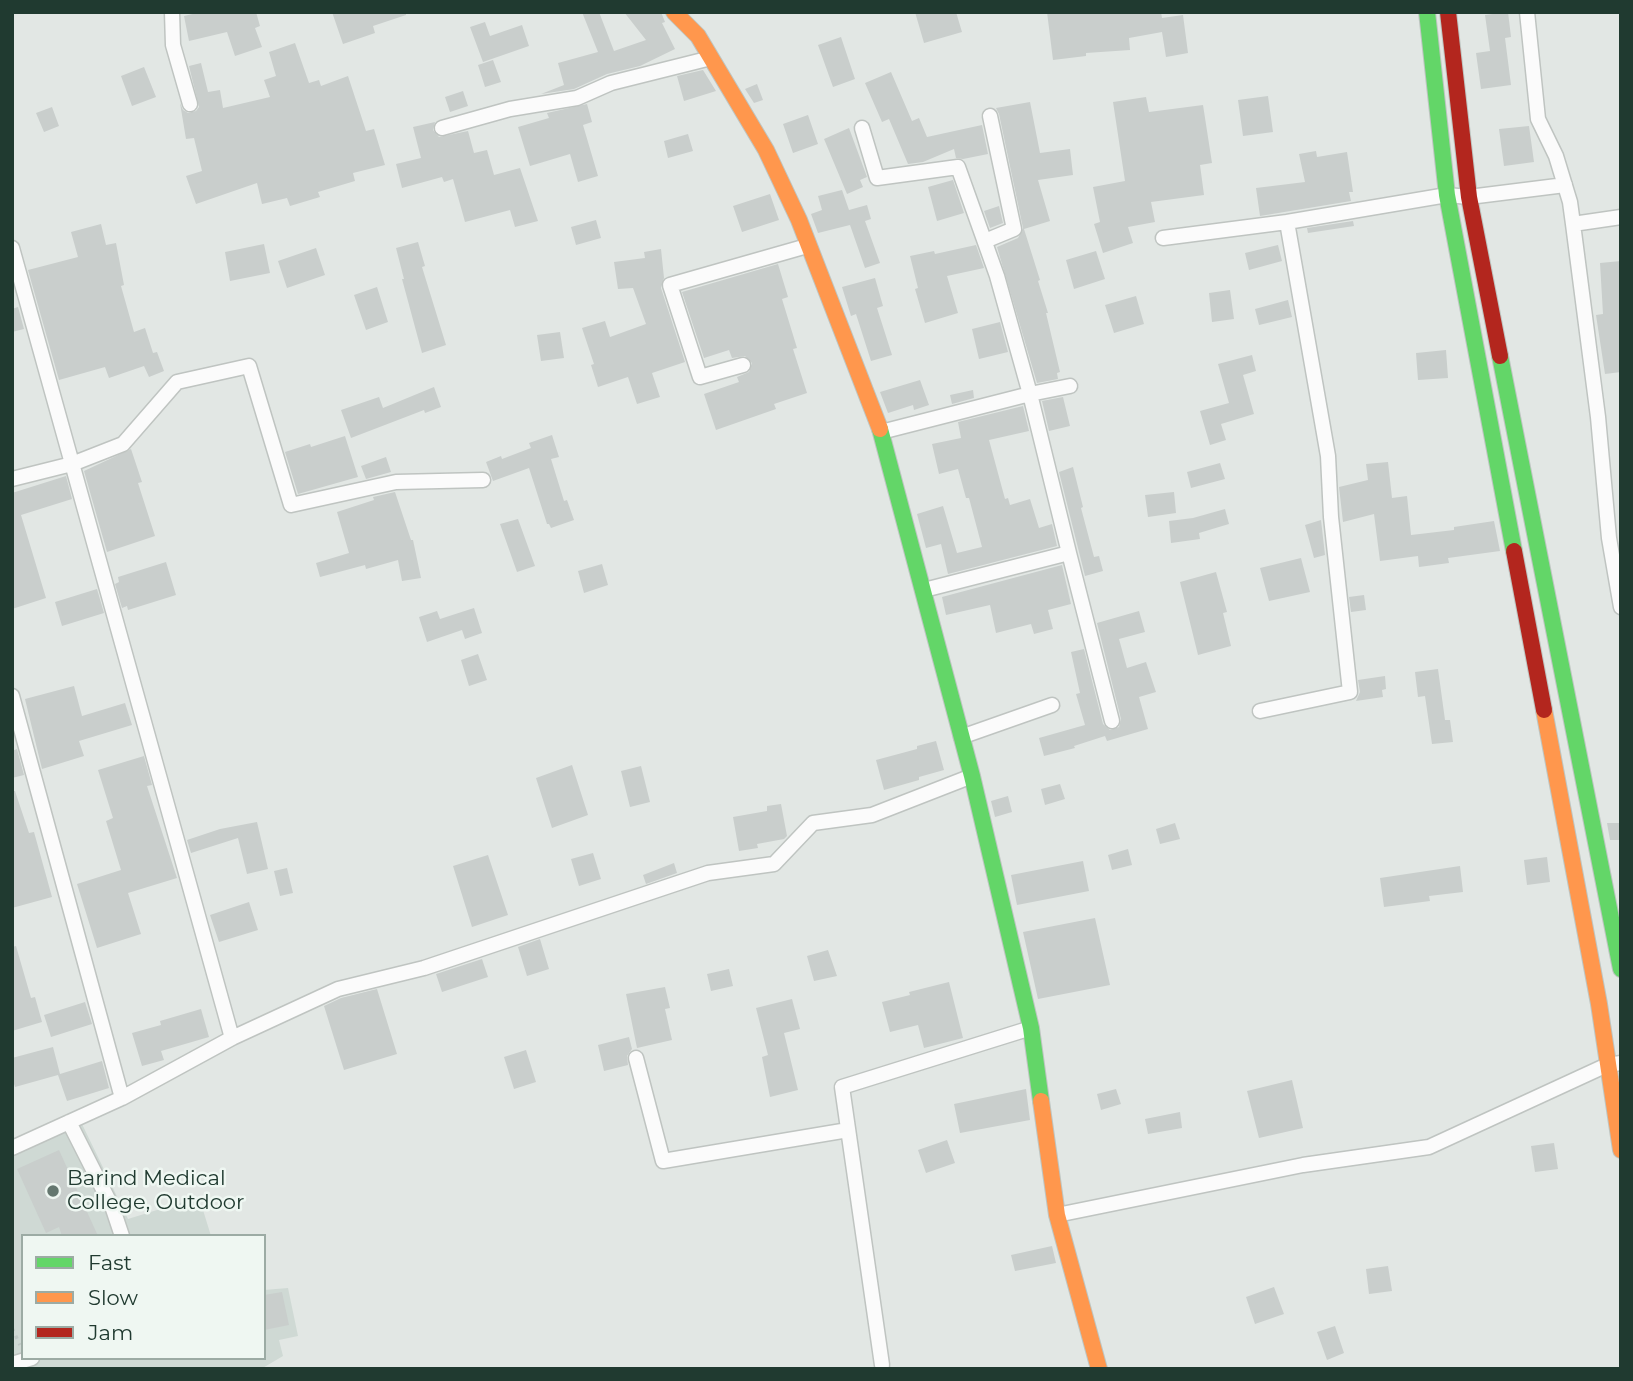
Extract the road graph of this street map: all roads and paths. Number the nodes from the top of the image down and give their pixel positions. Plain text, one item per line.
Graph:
1 (172, 12) edge
2 (674, 12) edge
3 (1427, 12) edge
4 (1448, 12) edge
5 (1527, 12) edge
6 (711, 58) junction
7 (190, 104) dead end
8 (990, 116) dead end
9 (442, 128) dead end
10 (862, 128) dead end
11 (1565, 185) junction
12 (1447, 195) junction
13 (1469, 197) junction
14 (1621, 217) edge
15 (1287, 222) junction
16 (1573, 225) junction
17 (1163, 238) dead end
18 (985, 242) junction
19 (807, 246) junction
20 (12, 248) edge
21 (743, 365) dead end
22 (1070, 386) dead end
23 (1030, 394) junction
24 (881, 432) junction
25 (72, 464) junction
26 (12, 480) edge
27 (483, 480) dead end
28 (1069, 553) junction
29 (924, 590) junction
30 (1621, 607) edge
31 (12, 696) edge
32 (1052, 705) dead end
33 (1260, 710) dead end
34 (1112, 721) dead end
35 (961, 737) junction
36 (972, 776) junction
37 (1621, 969) edge
38 (1031, 1028) junction
39 (232, 1038) junction
40 (636, 1058) dead end
41 (1614, 1064) edge
42 (122, 1098) junction
43 (69, 1122) junction
44 (848, 1130) junction
45 (13, 1146) edge
46 (1621, 1150) edge
47 (1057, 1215) junction
48 (121, 1234) edge
49 (12, 1328) edge
50 (21, 1347) edge
51 (882, 1365) dead end
52 (1099, 1369) edge

1 - 7 street
2 - 6 main road
3 - 12 main road
4 - 13 main road
5 - 11 street
6 - 9 street
6 - 19 main road
8 - 18 street
10 - 18 street
11 - 13 street
11 - 16 street
12 - 13 street
12 - 15 street
12 - 41 main road
13 - 37 main road
14 - 16 street
15 - 17 street
15 - 33 street
16 - 30 street
18 - 23 street
19 - 21 street
19 - 24 main road
20 - 25 street
22 - 23 street
23 - 24 street
23 - 28 street
24 - 29 main road
25 - 26 street
25 - 27 street
25 - 39 street
28 - 29 street
28 - 34 street
29 - 35 main road
31 - 42 street
32 - 35 street
35 - 36 main road
36 - 38 main road
36 - 39 street
38 - 44 street
38 - 47 main road
39 - 42 street
40 - 44 street
41 - 46 main road
41 - 47 street
42 - 43 street
43 - 45 street
43 - 48 street
44 - 51 street
47 - 52 main road
49 - 50 path

